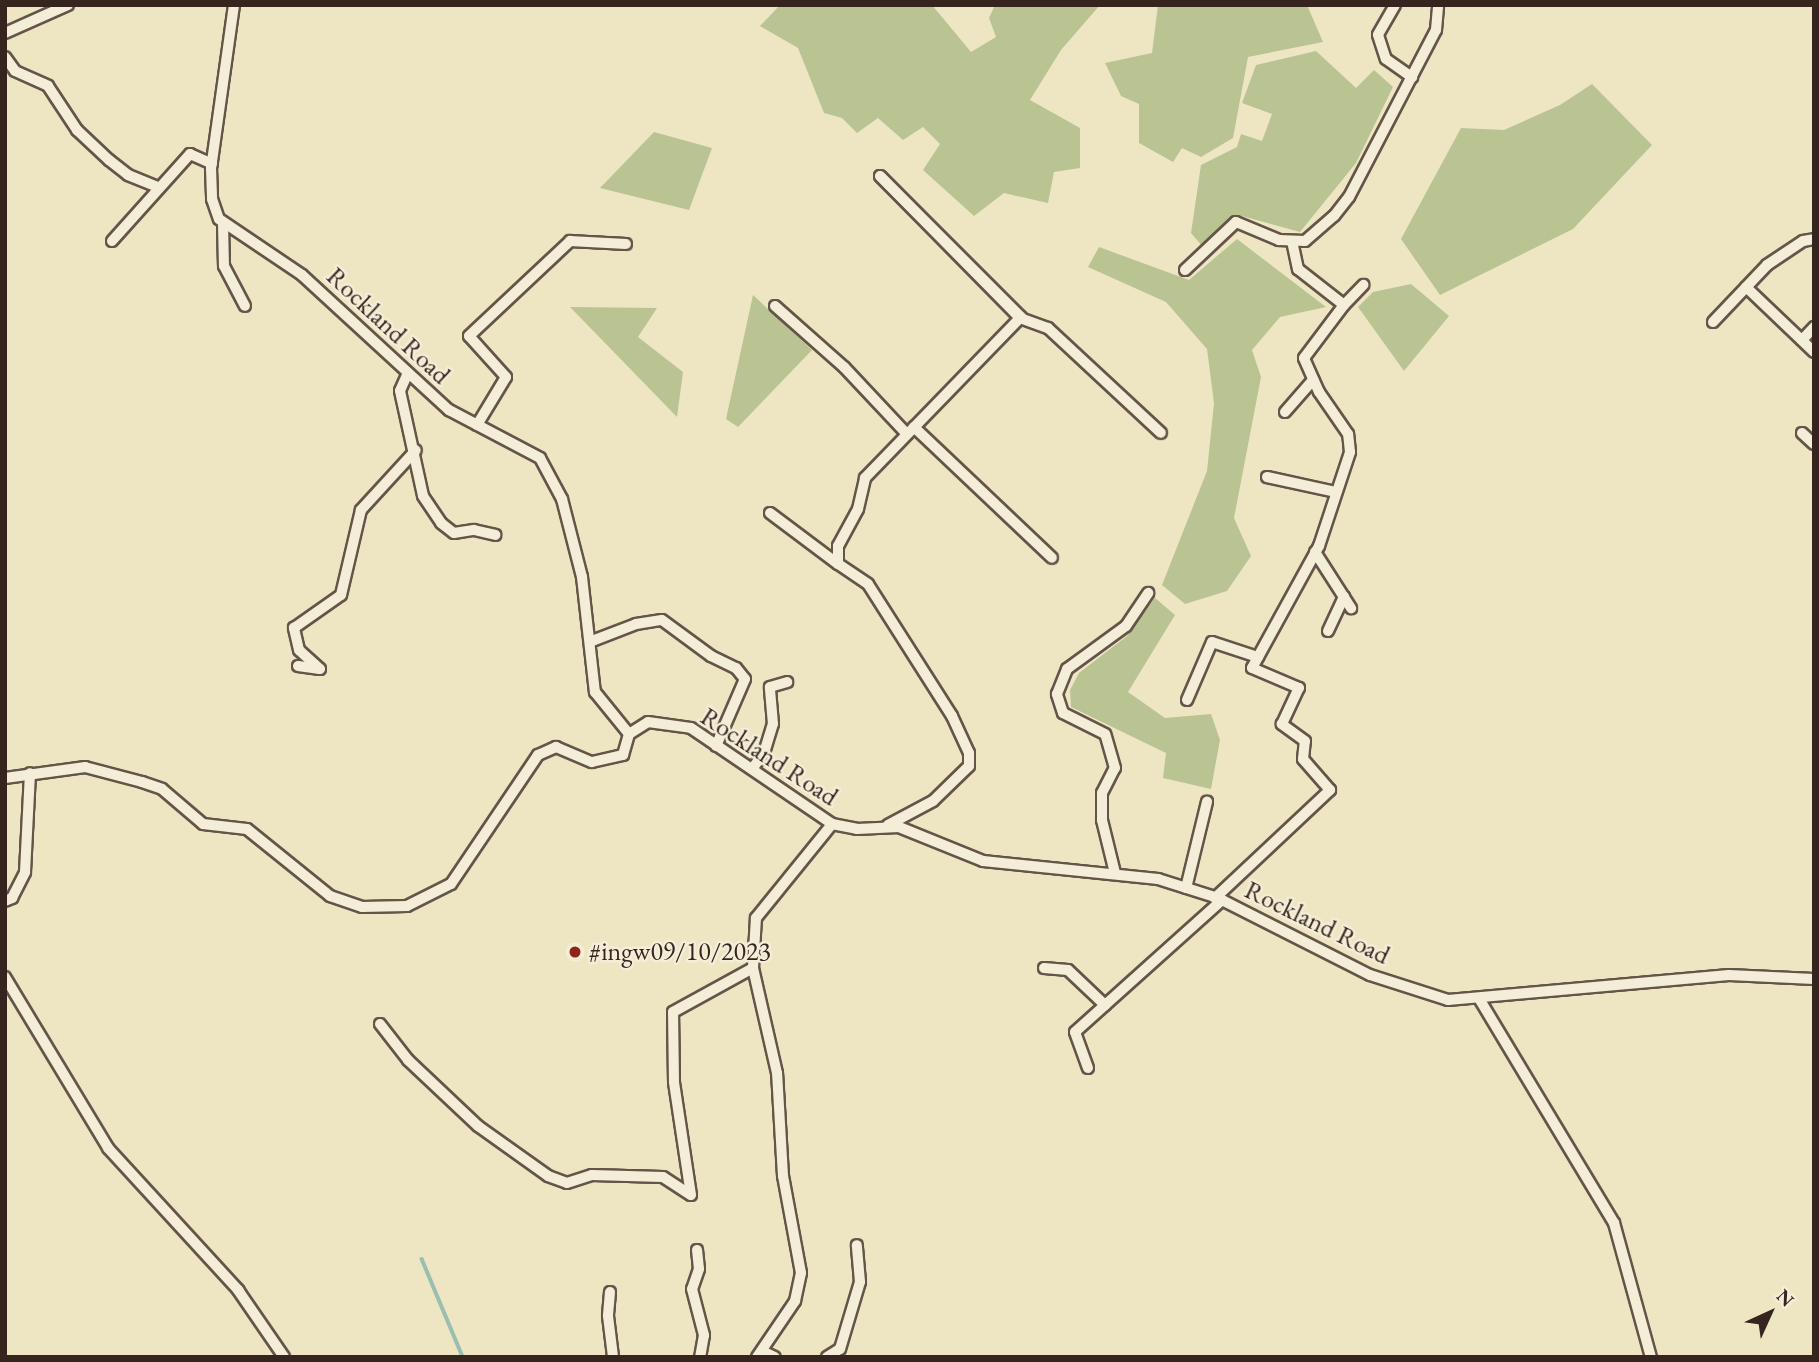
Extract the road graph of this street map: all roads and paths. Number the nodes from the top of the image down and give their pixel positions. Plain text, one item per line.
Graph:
1 (68, 5) edge
2 (234, 5) edge
3 (1395, 5) edge
4 (1438, 5) edge
5 (5, 33) edge
6 (5, 57) edge
7 (1412, 77) junction
8 (212, 164) junction
9 (157, 187) junction
10 (223, 222) junction
11 (1814, 239) edge
12 (1292, 241) junction
13 (112, 242) dead end
14 (626, 244) dead end
15 (1185, 270) dead end
16 (1363, 285) dead end
17 (1746, 287) junction
18 (1343, 305) junction
19 (246, 306) dead end
20 (775, 306) dead end
21 (1021, 317) junction
22 (1713, 322) dead end
23 (1814, 327) edge
24 (1802, 340) junction
25 (1814, 352) edge
26 (407, 375) junction
27 (1313, 380) junction
28 (1285, 412) dead end
29 (477, 425) junction
30 (910, 431) junction
31 (1161, 433) dead end
32 (1802, 433) dead end
33 (1814, 444) edge
34 (416, 450) junction
35 (1267, 477) dead end
36 (1336, 492) junction
37 (770, 513) dead end
38 (495, 535) dead end
39 (1315, 552) junction
40 (1052, 558) dead end
41 (838, 564) junction
42 (1148, 593) dead end
43 (1344, 596) junction
44 (1351, 608) dead end
45 (1328, 631) dead end
46 (593, 641) junction
47 (1258, 657) junction
48 (298, 666) dead end
49 (787, 682) dead end
50 (1188, 700) dead end
51 (629, 734) junction
52 (716, 746) junction
53 (752, 769) junction
54 (30, 773) junction
55 (5, 778) edge
56 (1207, 802) dead end
57 (832, 824) junction
58 (888, 825) junction
59 (1115, 873) junction
60 (1186, 888) junction
61 (1219, 899) junction
62 (5, 901) edge
63 (753, 968) junction
64 (1044, 968) dead end
65 (5, 977) edge
66 (1814, 979) edge
67 (1480, 1000) junction
68 (1105, 1005) junction
69 (380, 1024) dead end
70 (1088, 1068) dead end
71 (857, 1245) dead end
72 (697, 1250) dead end
73 (610, 1292) dead end
74 (760, 1354) edge
75 (284, 1357) edge
76 (613, 1357) edge
77 (700, 1357) edge
78 (775, 1357) edge
79 (827, 1357) edge
80 (1651, 1357) edge

1 - 5 street
2 - 8 street
3 - 7 street
4 - 7 street
6 - 9 street
7 - 12 street
8 - 9 street
8 - 10 street
9 - 13 street
10 - 19 street
10 - 26 street, Rockland Road
11 - 17 street
12 - 15 street
12 - 18 street
14 - 29 street
16 - 18 street
17 - 22 street
17 - 24 street
18 - 27 street
20 - 30 street
21 - 21 street
21 - 30 street
21 - 31 street
23 - 24 street
24 - 25 street
26 - 29 street, Rockland Road
26 - 34 street
27 - 28 street
27 - 36 street
29 - 46 street, Rockland Road
30 - 40 street
30 - 41 street
32 - 33 street
34 - 38 street
34 - 48 street
35 - 36 street
36 - 39 street
37 - 41 street
39 - 43 street
39 - 47 street
41 - 58 street
42 - 59 street
43 - 44 street
43 - 45 street
46 - 51 street, Rockland Road
46 - 52 street
47 - 50 street
47 - 61 street
49 - 53 street
51 - 52 street, Rockland Road
51 - 54 street
52 - 53 street, Rockland Road
53 - 57 street, Rockland Road
54 - 55 street
54 - 62 street
56 - 60 street
57 - 58 street, Rockland Road
57 - 63 street
58 - 59 street, Rockland Road
59 - 60 street, Rockland Road
60 - 61 street, Rockland Road
61 - 67 street, Rockland Road
61 - 68 street
63 - 69 street
63 - 74 street
64 - 68 street
65 - 75 street
66 - 67 street, Rockland Road
67 - 80 street
68 - 70 street
71 - 79 street
72 - 77 street
73 - 76 street
74 - 78 street

